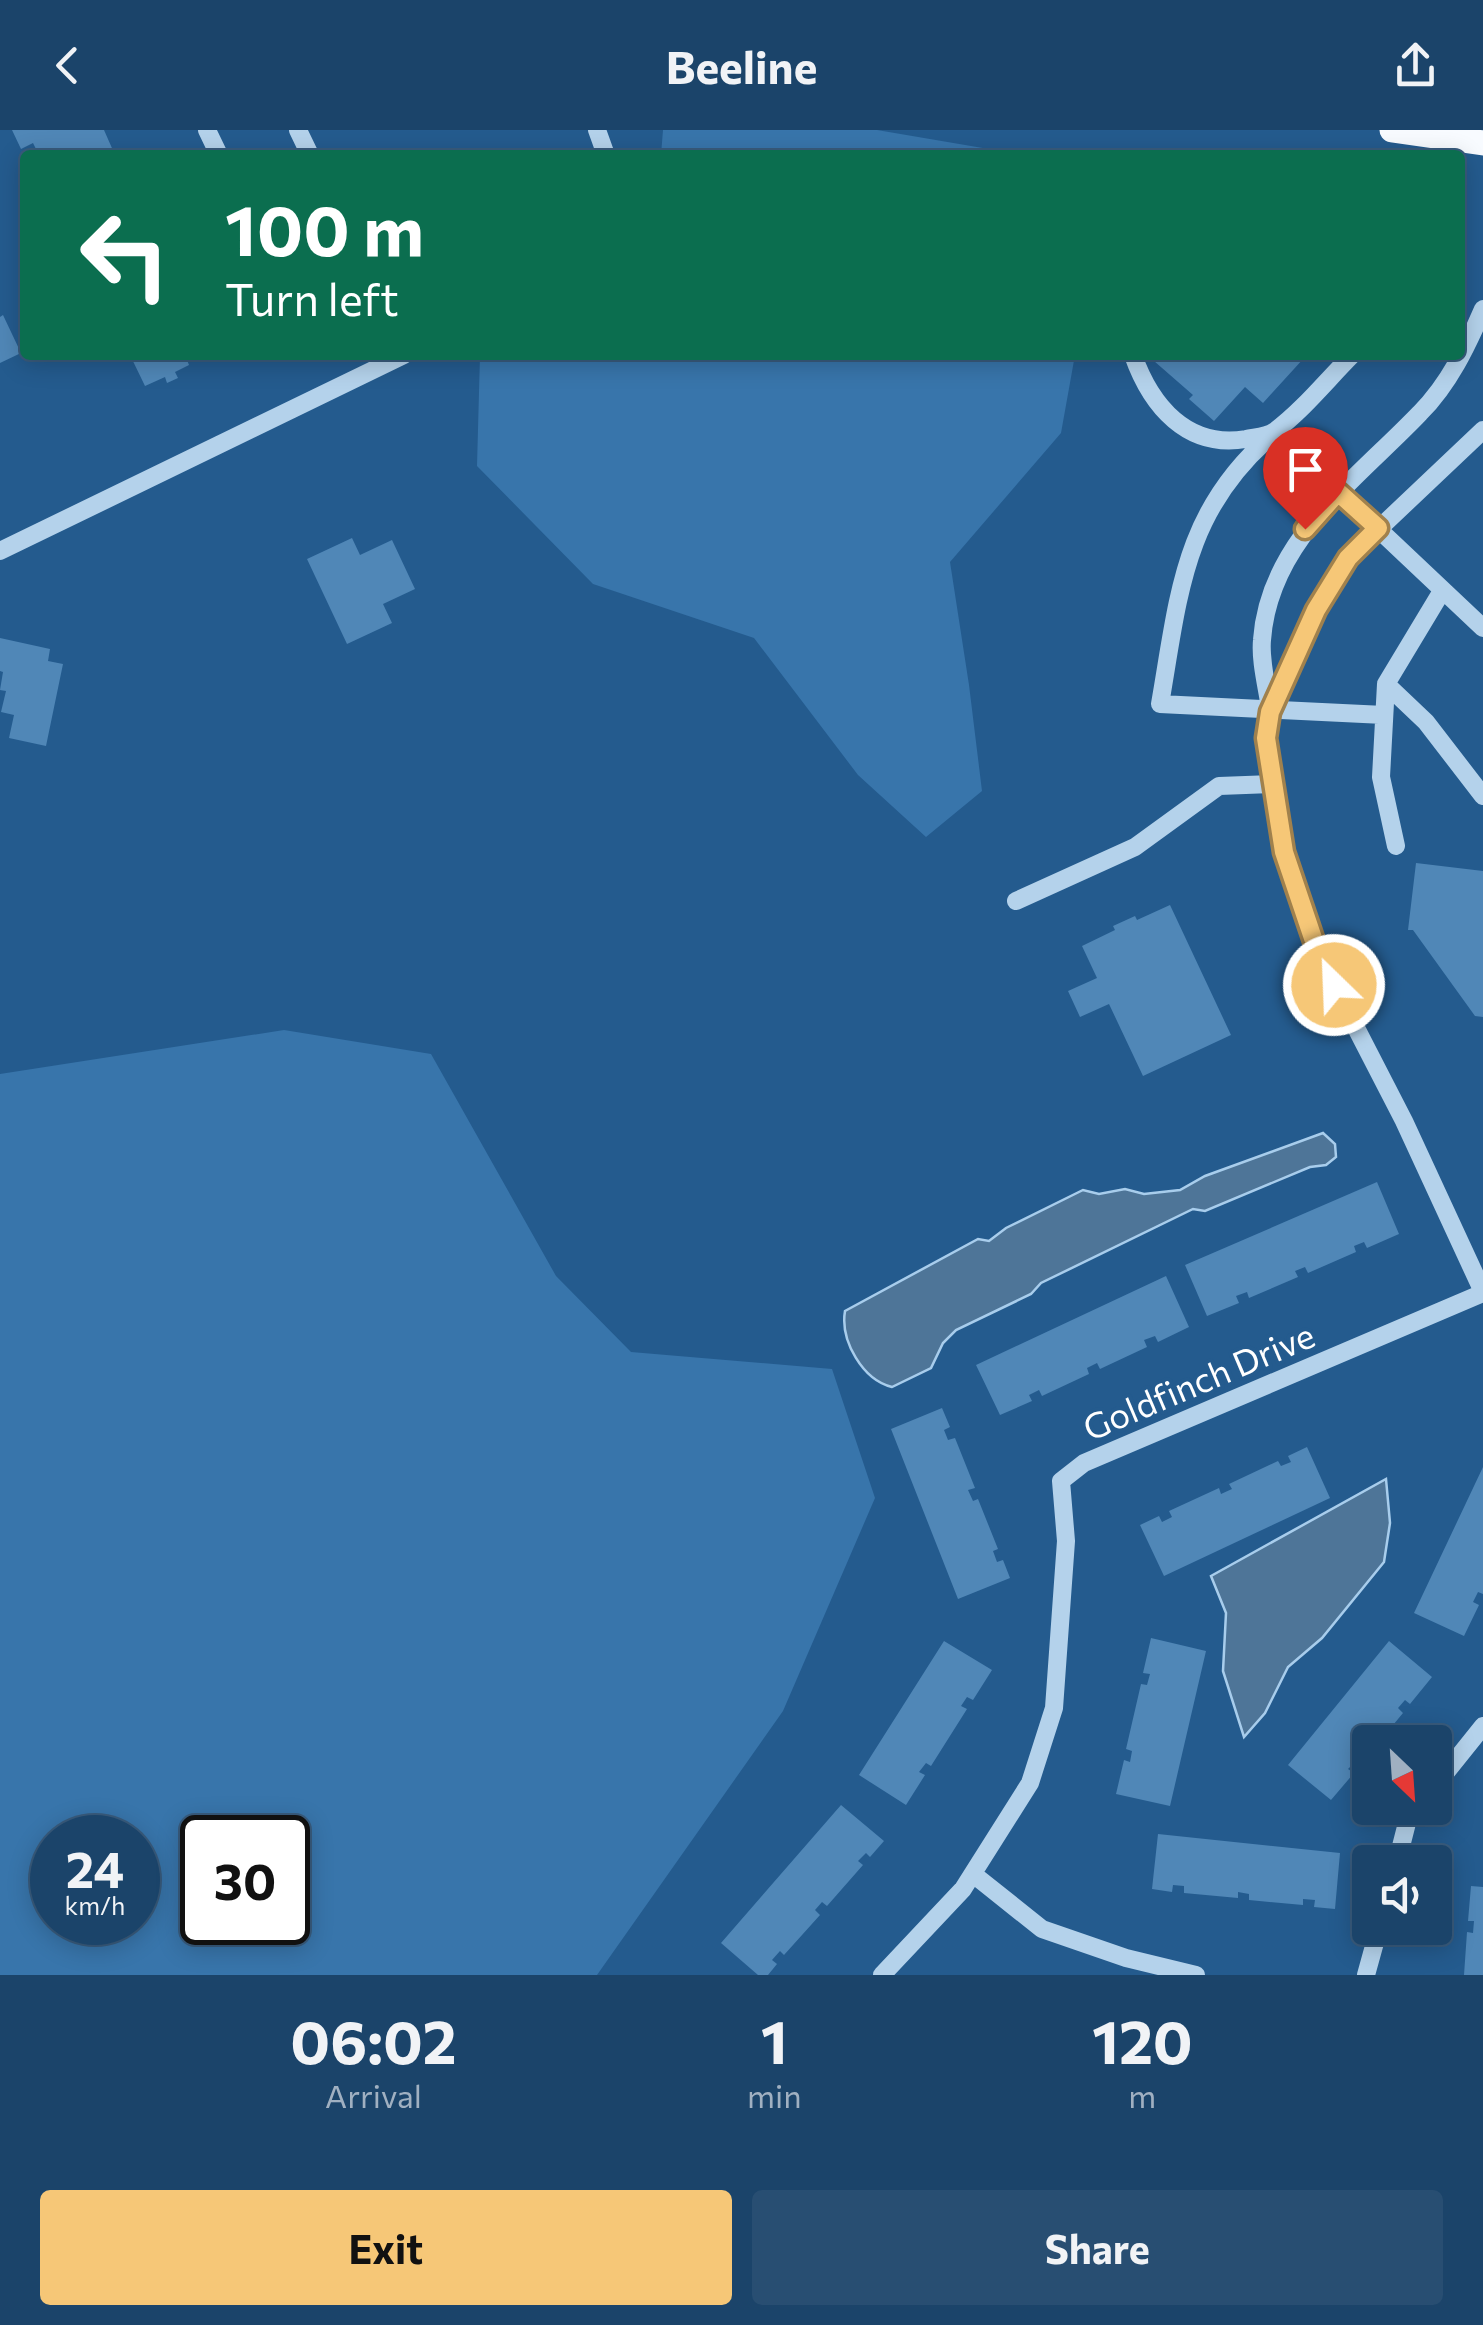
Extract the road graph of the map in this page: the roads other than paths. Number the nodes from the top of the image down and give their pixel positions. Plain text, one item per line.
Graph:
1 (1392, 130) edge
2 (1483, 143) edge
3 (1483, 309) edge
4 (1465, 352) edge
5 (394, 360) edge
6 (1135, 360) edge
7 (1347, 360) edge
8 (1460, 360) edge
9 (1483, 430) edge
10 (1272, 434) junction
11 (1338, 492) junction
12 (1378, 528) junction
13 (0, 551) edge
14 (1442, 590) junction
15 (1483, 628) edge
16 (1386, 684) junction
17 (1270, 712) junction
18 (1384, 716) junction
19 (1274, 784) junction
20 (1483, 796) edge
21 (1396, 846) dead end
22 (1016, 901) dead end
23 (1483, 1293) edge
24 (1483, 1726) edge
25 (1452, 1765) edge
26 (973, 1874) junction
27 (1374, 1945) edge
28 (882, 1975) edge
29 (1196, 1975) edge
30 (1366, 1975) edge

1 - 2 main road
3 - 4 street, Goldfinch Drive
5 - 13 street
6 - 10 street
7 - 10 street
8 - 11 street, Goldfinch Drive
9 - 12 street, Goldfinch Drive
10 - 11 street
10 - 17 street
11 - 12 street
11 - 17 street, Goldfinch Drive
12 - 14 street
12 - 17 street, Goldfinch Drive
14 - 15 street
14 - 16 street
16 - 18 street
16 - 20 street
17 - 18 street
17 - 19 street, Goldfinch Drive
18 - 21 street
19 - 22 street
19 - 23 street, Goldfinch Drive
23 - 26 street, Goldfinch Drive
24 - 25 street
26 - 28 street, Goldfinch Drive
26 - 29 street
27 - 30 street

